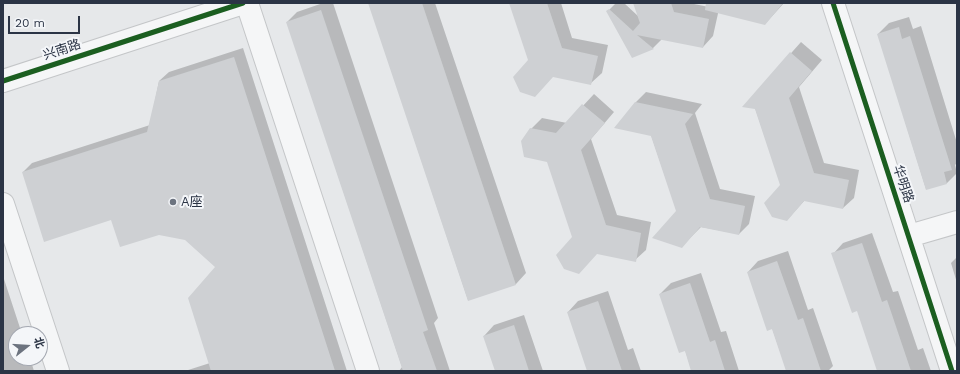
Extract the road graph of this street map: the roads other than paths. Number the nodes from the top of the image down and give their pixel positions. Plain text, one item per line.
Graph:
1 (243, 3) edge
2 (247, 3) edge
3 (833, 3) edge
4 (3, 81) edge
5 (3, 204) edge
6 (957, 222) edge
7 (909, 236) junction
8 (58, 371) edge
9 (368, 371) edge
10 (952, 371) edge

1 - 4 street, 兴南路
2 - 9 street
3 - 7 street, 华明路
5 - 8 street
6 - 7 street
7 - 10 street, 华明路

